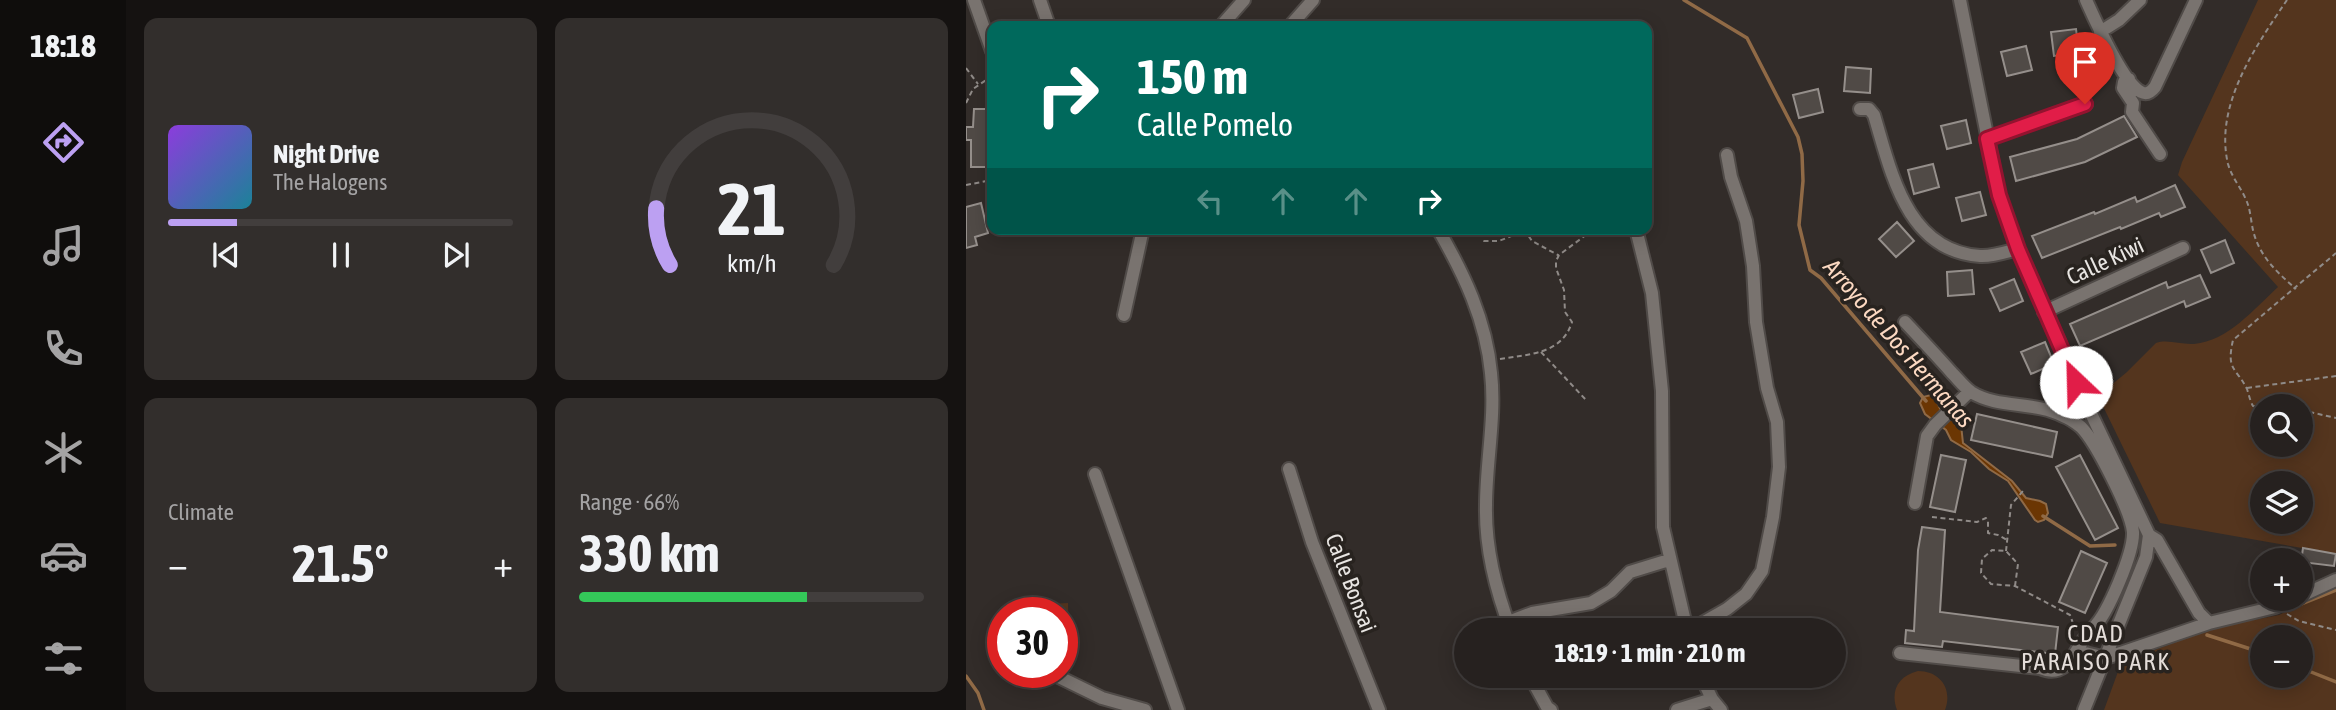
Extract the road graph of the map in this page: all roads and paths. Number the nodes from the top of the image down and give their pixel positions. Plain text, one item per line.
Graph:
1 (974, 0) edge
2 (1040, 0) edge
3 (1244, 0) edge
4 (1313, 0) edge
5 (1960, 0) edge
6 (2086, 0) edge
7 (2140, 0) edge
8 (2196, 0) edge
9 (2287, 0) edge
10 (1047, 21) edge
11 (1225, 21) edge
12 (1294, 21) edge
13 (2100, 32) junction
14 (987, 37) edge
15 (966, 68) edge
16 (987, 79) edge
17 (2129, 79) junction
18 (979, 85) junction
19 (974, 89) junction
20 (966, 93) edge
21 (966, 103) edge
22 (2085, 104) dead end
23 (1860, 109) dead end
24 (1987, 139) junction
25 (2160, 154) dead end
26 (1727, 155) dead end
27 (987, 181) edge
28 (966, 185) edge
29 (1142, 235) edge
30 (1441, 235) edge
31 (1484, 235) edge
32 (1513, 235) edge
33 (1528, 235) edge
34 (1586, 235) edge
35 (1638, 235) edge
36 (2183, 248) dead end
37 (2018, 249) junction
38 (2336, 253) edge
39 (1559, 255) junction
40 (2296, 289) junction
41 (2045, 312) junction
42 (1125, 315) dead end
43 (1905, 322) dead end
44 (1541, 351) junction
45 (1489, 361) junction
46 (2336, 376) edge
47 (2246, 388) junction
48 (1970, 391) junction
49 (2250, 398) edge
50 (1586, 400) dead end
51 (2313, 413) edge
52 (2336, 418) edge
53 (1289, 469) dead end
54 (1095, 474) dead end
55 (2023, 491) dead end
56 (1915, 503) dead end
57 (1932, 517) dead end
58 (2148, 535) junction
59 (2007, 540) junction
60 (2006, 551) junction
61 (1669, 560) junction
62 (2336, 580) edge
63 (2015, 586) junction
64 (2313, 591) edge
65 (2258, 611) edge
66 (2282, 611) edge
67 (1507, 618) edge
68 (1523, 618) edge
69 (1685, 618) edge
70 (1710, 618) edge
71 (2209, 623) junction
72 (2336, 630) edge
73 (2082, 649) junction
74 (1900, 653) dead end
75 (2106, 658) junction
76 (1078, 686) edge
77 (1537, 688) edge
78 (1707, 688) edge
79 (1712, 699) junction
80 (1145, 710) edge
81 (1178, 710) edge
82 (1379, 710) edge
83 (1551, 710) edge
84 (1677, 710) edge
85 (1721, 710) edge
86 (2084, 710) edge

1 - 14 street
2 - 10 street
3 - 11 street
4 - 12 street
5 - 24 street
6 - 13 street
7 - 13 street
8 - 17 street
9 - 40 path
13 - 17 street
15 - 18 path
16 - 18 path
17 - 25 street
18 - 19 path
19 - 20 path
19 - 21 path
22 - 24 street
23 - 37 street
24 - 37 street
26 - 70 street
27 - 28 path
29 - 42 street
30 - 45 street
31 - 32 path
33 - 39 path
34 - 39 path
35 - 61 street
36 - 41 street, Calle Kiwi
37 - 41 street
38 - 40 path
39 - 44 path
40 - 47 path
41 - 58 street
43 - 48 street
44 - 45 path
44 - 50 path
45 - 67 street
46 - 47 path
47 - 49 path
48 - 56 street
48 - 73 street
51 - 52 path
53 - 82 street, Calle Bonsai
54 - 81 street
55 - 59 path
57 - 59 path
58 - 71 street
58 - 75 street
59 - 60 path
60 - 63 path
60 - 63 path
61 - 68 street
61 - 69 street
62 - 64 street
63 - 73 path
65 - 71 street
66 - 72 path
71 - 75 street
73 - 74 street
73 - 75 street
75 - 86 street
76 - 80 street
77 - 83 street
78 - 79 street
79 - 84 street
79 - 85 street

